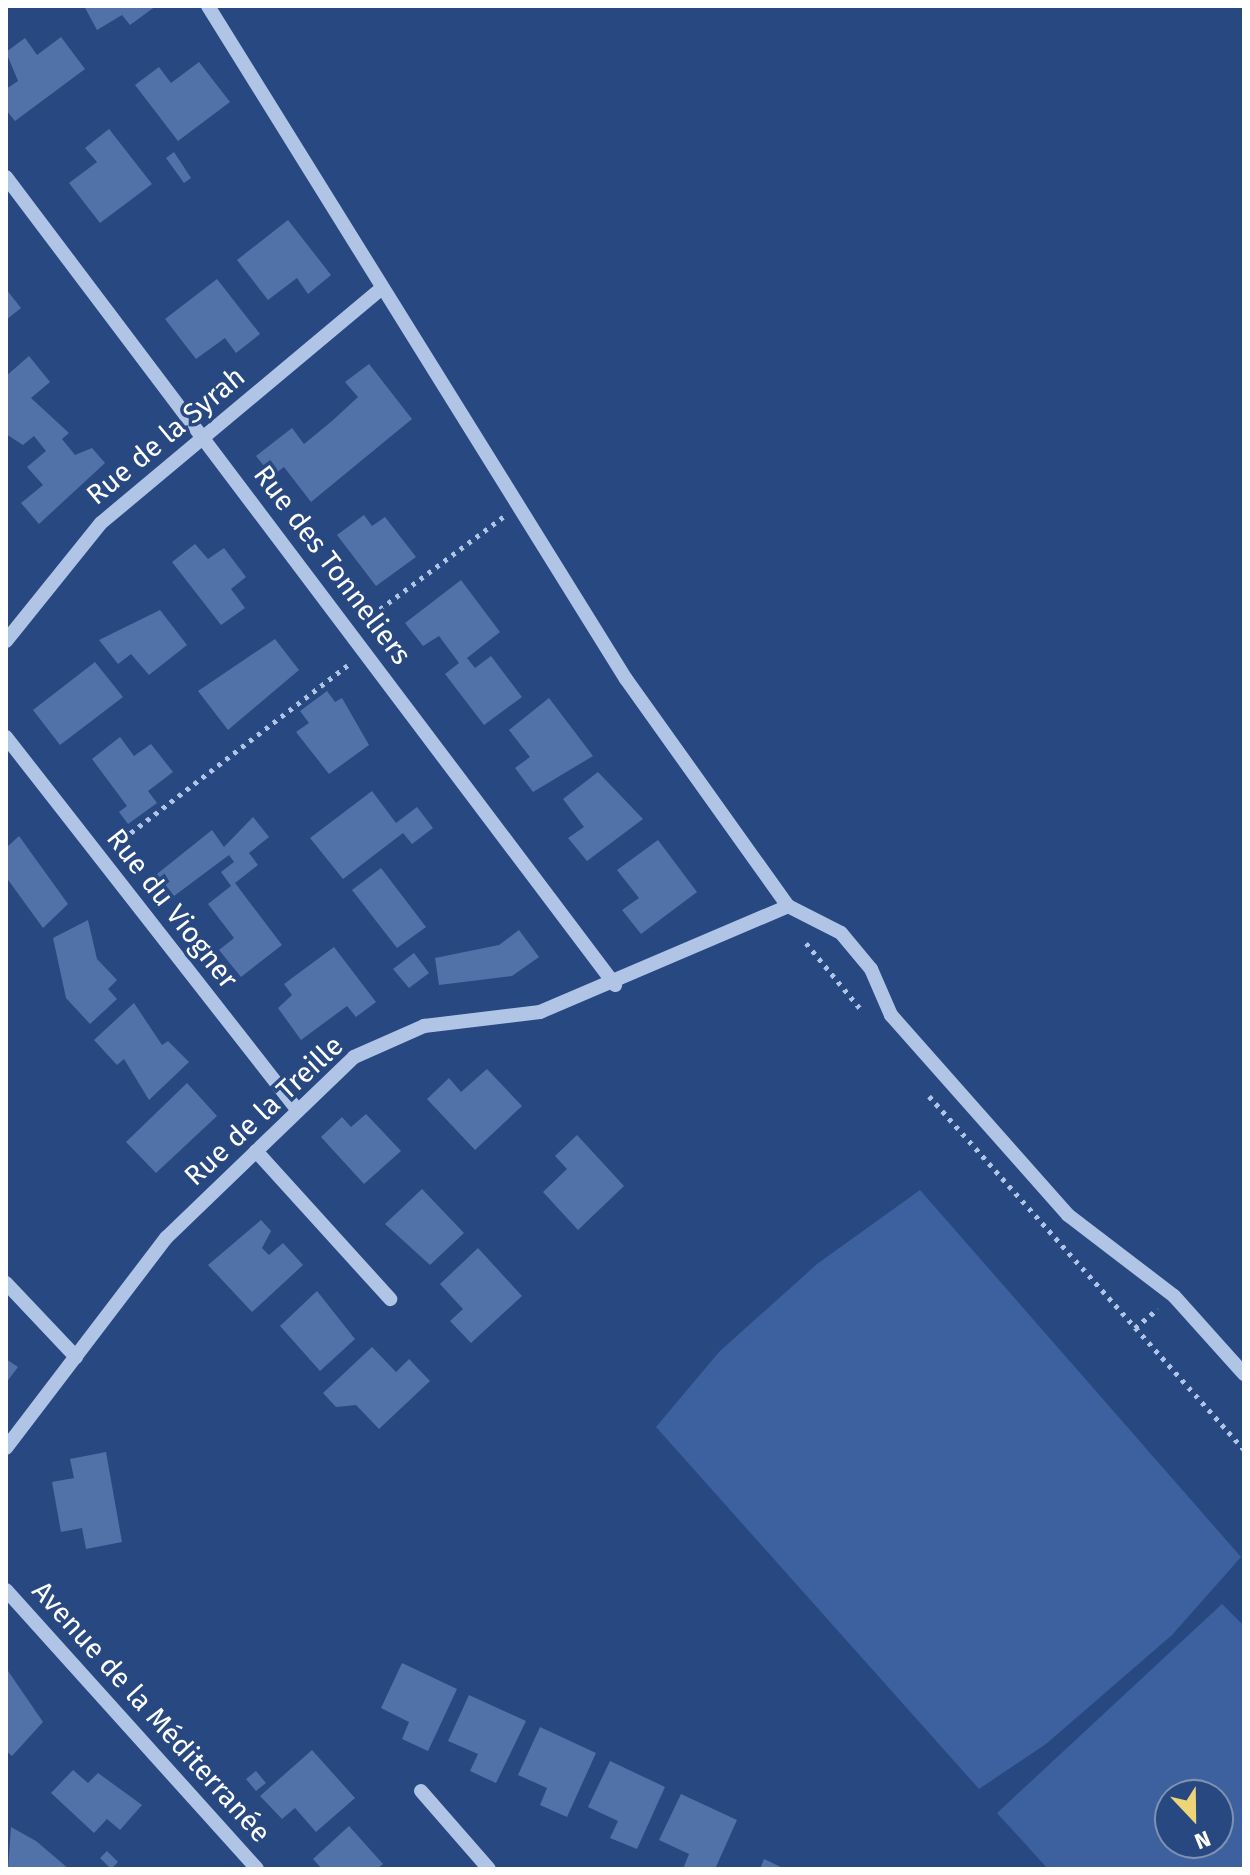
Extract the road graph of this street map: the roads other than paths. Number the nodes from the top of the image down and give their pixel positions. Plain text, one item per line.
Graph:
1 (208, 6) edge
2 (6, 177) edge
3 (380, 290) junction
4 (204, 438) junction
5 (6, 641) edge
6 (6, 737) edge
7 (788, 906) junction
8 (615, 985) junction
9 (298, 1111) junction
10 (256, 1151) junction
11 (6, 1283) edge
12 (390, 1299) dead end
13 (76, 1357) junction
14 (1244, 1374) edge
15 (6, 1448) edge
16 (6, 1590) edge
17 (421, 1791) dead end
18 (257, 1869) edge
19 (489, 1869) edge

1 - 3 street
2 - 4 street, Rue des Tonneliers
3 - 4 street, Rue de la Syrah
3 - 7 street
4 - 5 street, Rue de la Syrah
4 - 8 street, Rue des Tonneliers
6 - 9 street, Rue du Viogner
7 - 8 street, Rue de la Treille
7 - 14 street
8 - 9 street, Rue de la Treille
9 - 10 street, Rue de la Treille
10 - 12 street
10 - 13 street, Rue de la Treille
11 - 13 street
13 - 15 street, Rue de la Treille
16 - 18 street, Avenue de la Méditerranée
17 - 19 street

